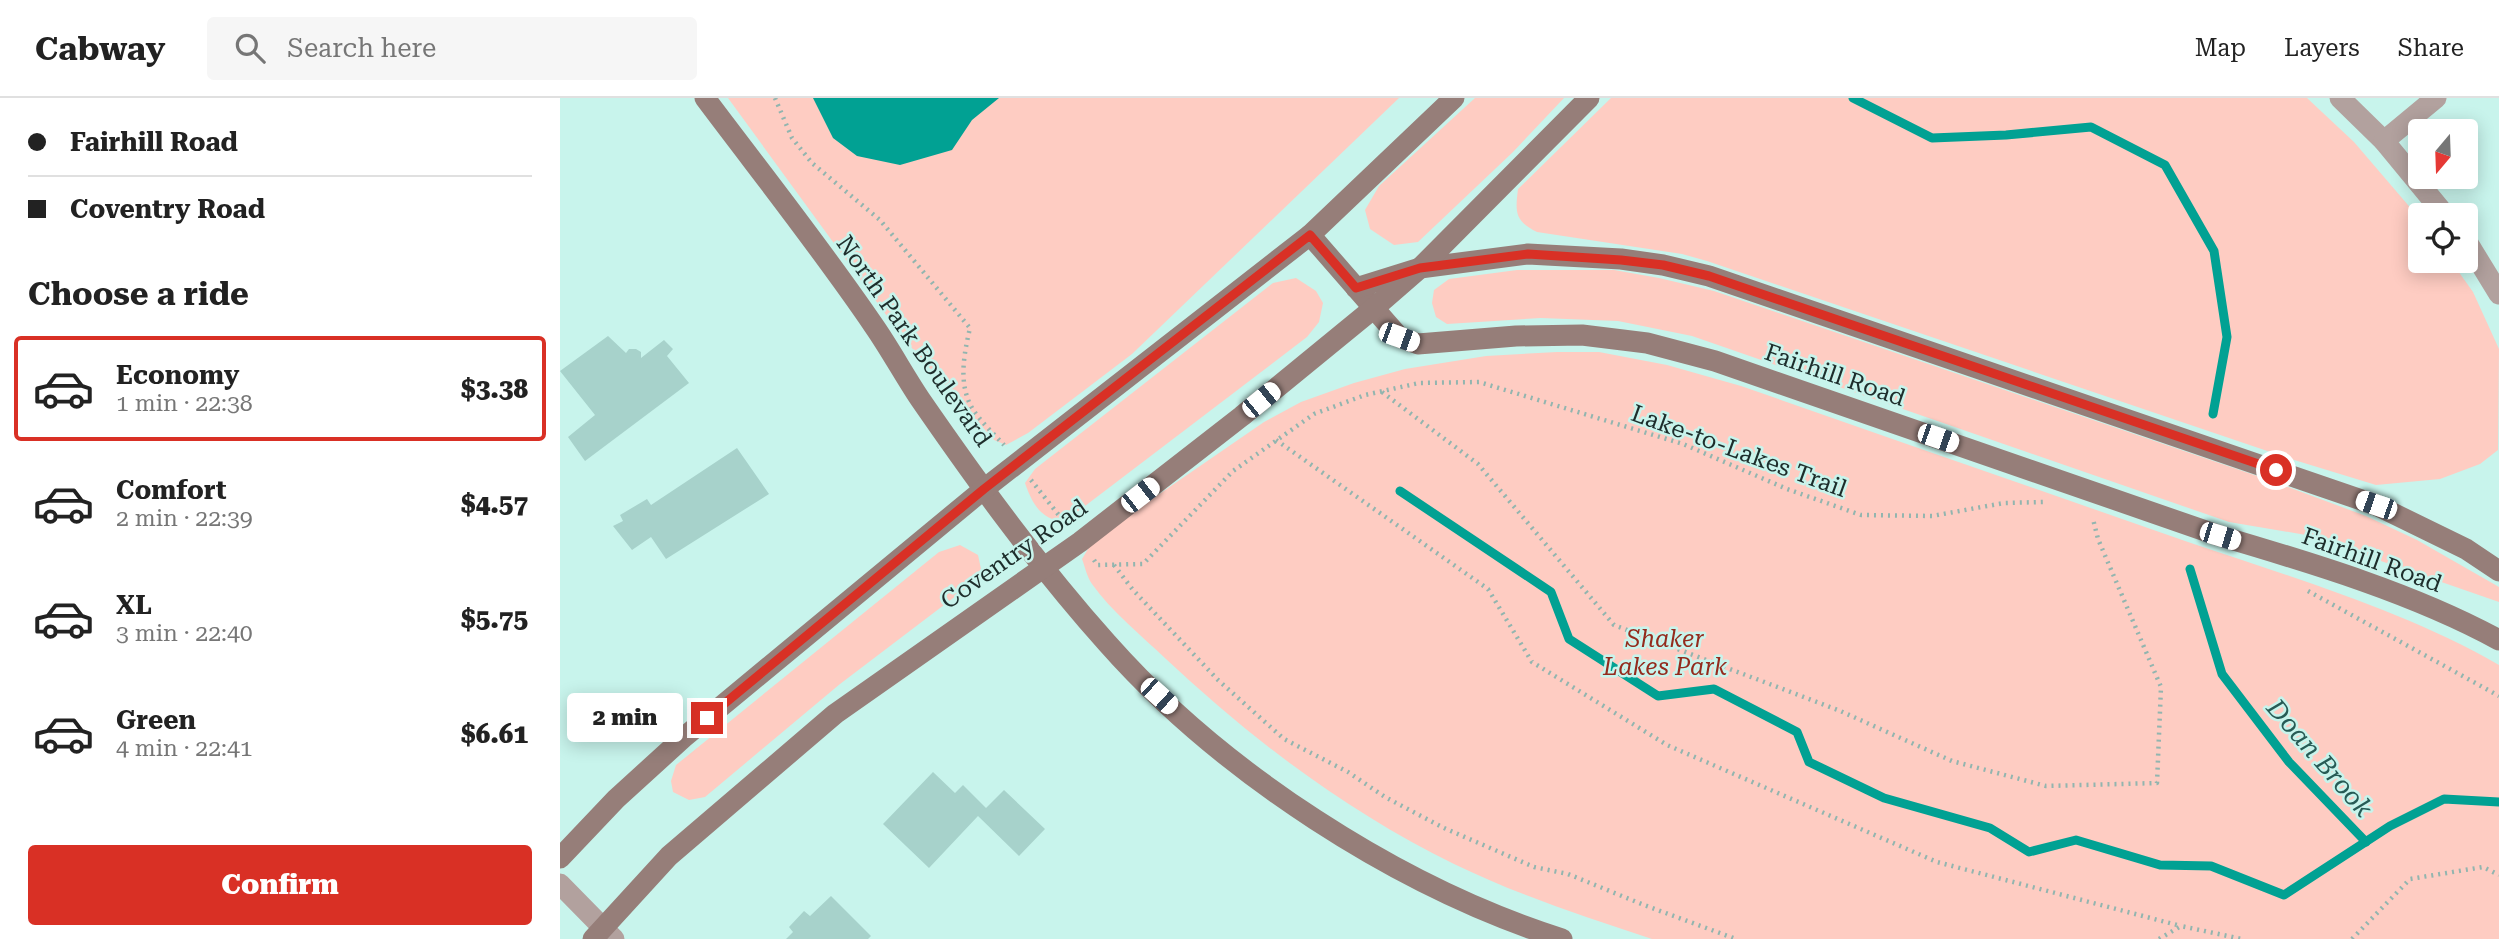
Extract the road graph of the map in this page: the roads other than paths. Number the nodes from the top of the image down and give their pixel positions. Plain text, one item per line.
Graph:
1 (705, 98) edge
2 (1454, 98) edge
3 (1589, 98) edge
4 (2340, 98) edge
5 (2436, 98) edge
6 (2384, 141) junction
7 (2435, 203) edge
8 (1310, 235) junction
9 (2478, 260) edge
10 (1420, 268) junction
11 (1356, 288) junction
12 (2499, 294) edge
13 (1374, 308) junction
14 (984, 489) junction
15 (1043, 566) junction
16 (2499, 571) edge
17 (2499, 640) edge
18 (560, 858) edge
19 (560, 884) edge
20 (603, 935) edge
21 (1562, 939) edge

1 - 14 main road, North Park Boulevard
2 - 8 main road
3 - 10 main road, Coventry Road
4 - 6 street
5 - 6 street
6 - 7 street
8 - 11 main road, Fairhill Road
8 - 14 main road
9 - 12 street
10 - 11 main road, Fairhill Road
10 - 13 main road, Coventry Road
10 - 16 main road, Fairhill Road
11 - 13 main road, Fairhill Road
13 - 15 main road, Coventry Road
13 - 17 main road, Fairhill Road
14 - 15 main road, North Park Boulevard
14 - 18 main road
15 - 20 main road, Coventry Road
15 - 21 main road, North Park Boulevard
19 - 20 street

